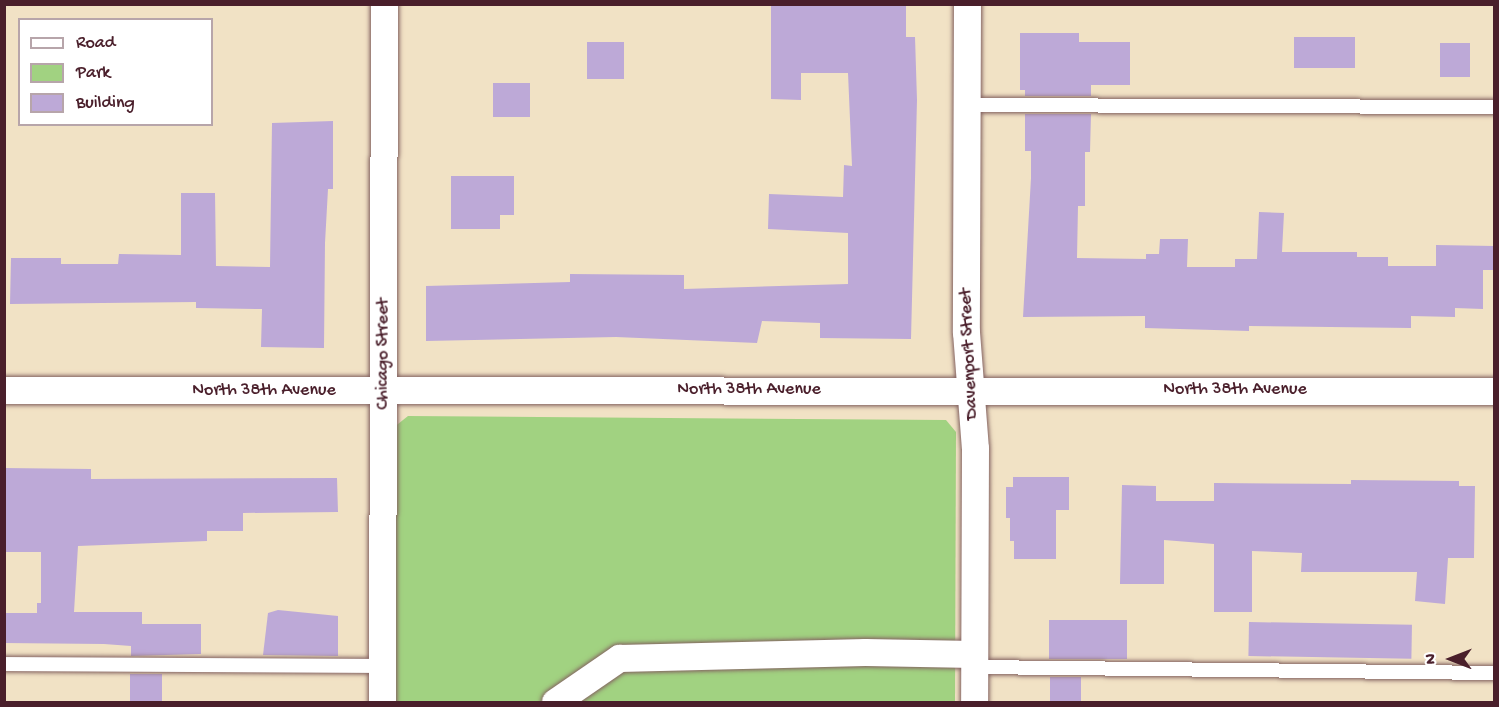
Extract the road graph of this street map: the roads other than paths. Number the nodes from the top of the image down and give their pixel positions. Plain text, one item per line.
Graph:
1 (384, 4) edge
2 (966, 4) edge
3 (966, 105) junction
4 (1494, 107) edge
5 (4, 390) edge
6 (970, 390) junction
7 (1494, 391) edge
8 (384, 392) junction
9 (974, 661) junction
10 (4, 664) edge
11 (382, 666) junction
12 (1494, 673) edge
13 (382, 702) edge
14 (555, 702) edge
15 (974, 702) edge

1 - 8 street, Chicago Street
2 - 3 street, Davenport Street
3 - 4 lane
3 - 6 street, Davenport Street
5 - 8 street, North 38th Avenue
6 - 7 street, North 38th Avenue
6 - 8 street, North 38th Avenue
6 - 9 street, Davenport Street
8 - 11 street, Chicago Street
9 - 12 lane
9 - 14 street
9 - 15 street, Davenport Street
10 - 11 lane
11 - 13 street, Chicago Street

